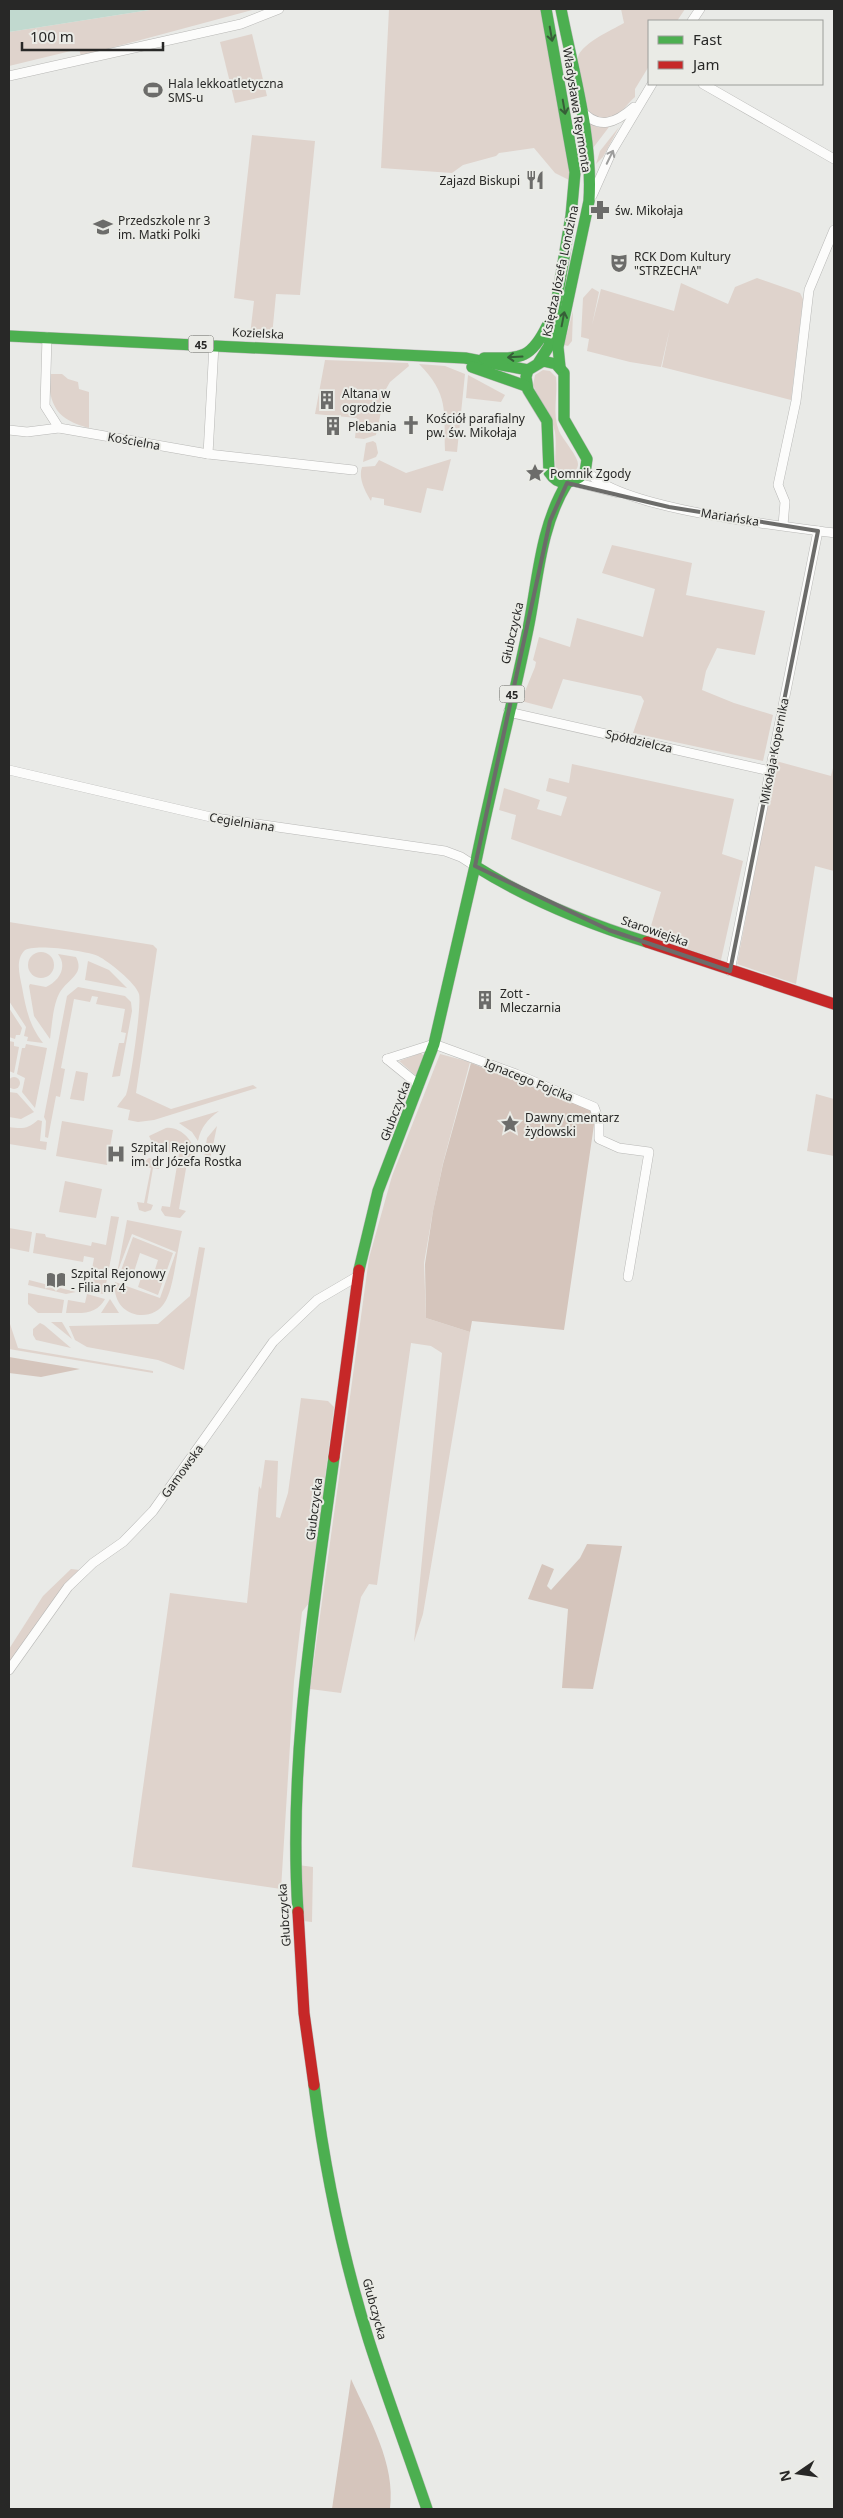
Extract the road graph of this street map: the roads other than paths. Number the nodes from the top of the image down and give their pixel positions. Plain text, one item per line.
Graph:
1 (279, 9) edge
2 (546, 9) edge
3 (561, 9) edge
4 (700, 9) edge
5 (693, 20) edge
6 (9, 76) edge
7 (651, 85) edge
8 (704, 85) edge
9 (640, 102) junction
10 (580, 109) junction
11 (834, 159) edge
12 (589, 201) junction
13 (571, 216) joint
14 (834, 230) edge
15 (554, 310) junction
16 (9, 336) edge
17 (47, 337) junction
18 (214, 345) junction
19 (445, 358) junction
20 (465, 358) junction
21 (539, 362) junction
22 (560, 367) junction
23 (528, 370) junction
24 (526, 386) junction
25 (59, 428) junction
26 (9, 430) edge
27 (208, 454) junction
28 (586, 469) junction
29 (353, 470) dead end
30 (550, 476) junction
31 (570, 482) junction
32 (626, 494) junction
33 (550, 521) junction
34 (783, 525) junction
35 (818, 531) junction
36 (834, 533) edge
37 (508, 712) junction
38 (9, 770) edge
39 (770, 771) junction
40 (475, 866) junction
41 (730, 971) junction
42 (834, 1004) edge
43 (434, 1044) junction
44 (420, 1085) junction
45 (358, 1276) junction
46 (628, 1277) dead end
47 (9, 1670) edge
48 (427, 2509) edge

1 - 6 street
2 -> 13 main road, Władysława Reymonta
3 - 10 main road, Władysława Reymonta
4 - 5 street
7 - 9 street, Księdza Józefa Londzina
8 - 11 street
9 - 10 street, Księdza Józefa Londzina
12 -> 9 street, Księdza Józefa Londzina
10 - 12 main road, Władysława Reymonta
22 -> 12 main road, Księdza Józefa Londzina
13 - 15 main road, Księdza Józefa Londzina
14 - 34 street
15 -> 20 main road
15 - 21 main road
16 - 17 main road, Kozielska / 45
17 - 18 main road, Kozielska / 45
17 - 25 street
18 - 19 main road, Kozielska / 45
18 - 27 street
19 - 20 main road, Kozielska / 45
19 - 24 main road, Kozielska / 45
20 - 23 main road, Kozielska / 45
21 - 22 main road
21 - 23 main road
22 - 28 main road, Księdza Józefa Londzina
23 - 24 main road
24 - 30 main road, 45
25 - 26 street, Kościelna
25 - 27 street, Kościelna
27 - 29 street, Kościelna
28 - 31 main road, 45
28 - 32 street, Mariańska
30 - 31 main road
30 - 33 main road, Głubczycka / 45
31 - 32 street, Mariańska
31 - 33 main road, Głubczycka / 45
32 - 34 street, Mariańska
33 - 37 main road, Głubczycka / 45
34 - 35 street, Mariańska
35 - 36 street, Mariańska
35 - 39 street, Mikołaja Kopernika
37 - 39 street, Spółdzielcza
37 - 40 main road, Głubczycka / 45
38 - 40 street, Cegielniana
39 - 41 street, Mikołaja Kopernika
40 - 41 main road, Starowiejska
40 - 43 main road, Głubczycka
41 - 42 main road, Starowiejska
43 - 44 main road, Głubczycka
43 - 44 street
43 - 46 street, Ignacego Fojcika
44 - 45 main road, Głubczycka
45 - 47 street, Gamowska
45 - 48 main road, Głubczycka

